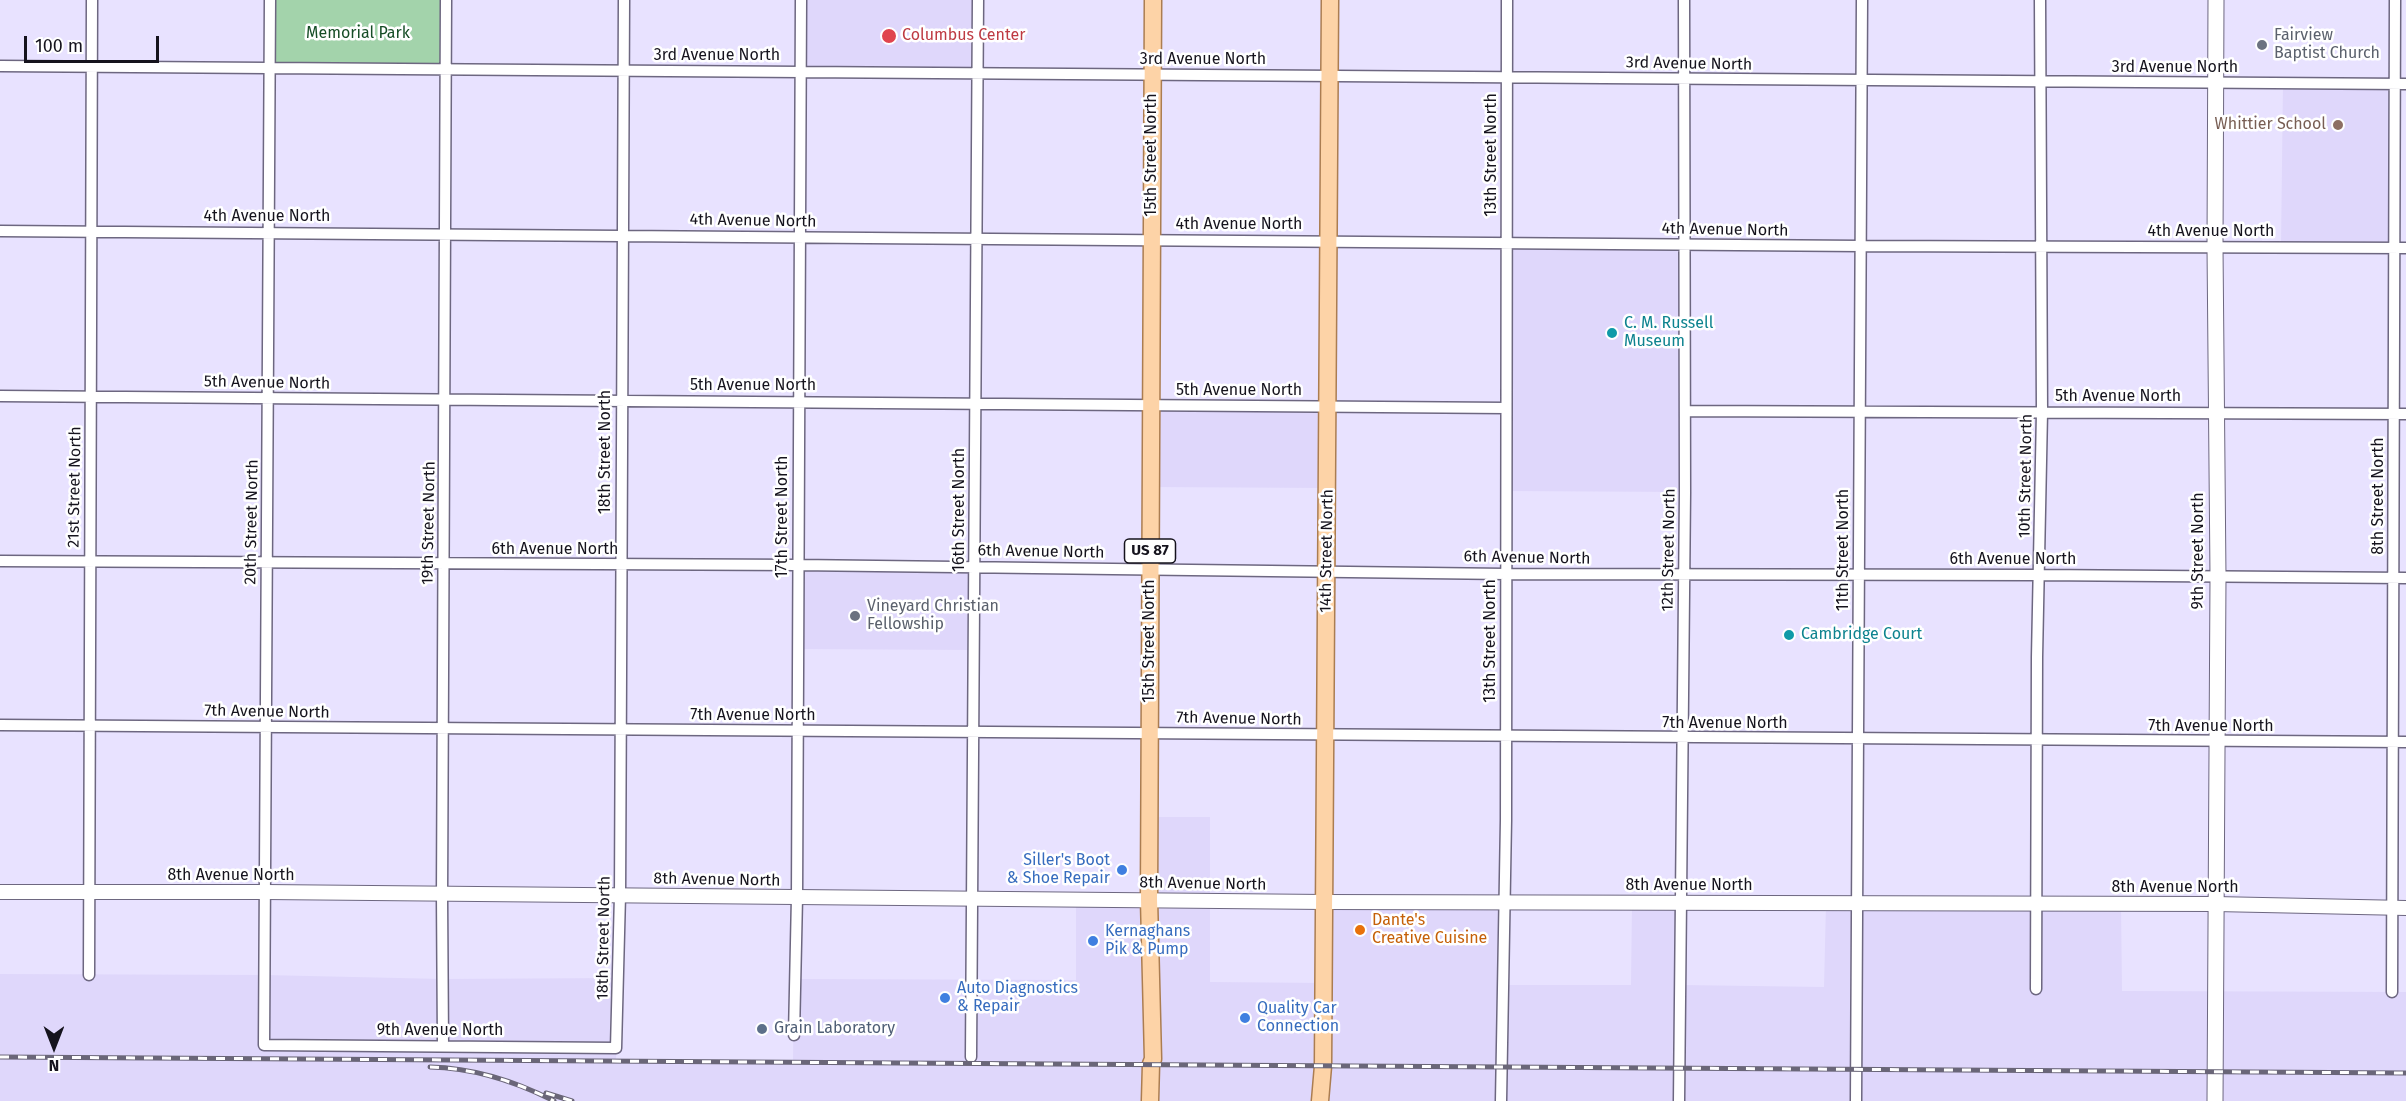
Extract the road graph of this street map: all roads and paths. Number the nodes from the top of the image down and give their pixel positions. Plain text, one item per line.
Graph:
1 (92, 0) edge
2 (270, 0) edge
3 (446, 0) edge
4 (624, 0) edge
5 (801, 0) edge
6 (978, 0) edge
7 (1153, 0) edge
8 (1330, 0) edge
9 (1507, 0) edge
10 (1684, 0) edge
11 (1862, 0) edge
12 (2040, 0) edge
13 (2216, 0) edge
14 (2395, 0) edge
15 (0, 66) edge
16 (92, 67) junction
17 (446, 68) junction
18 (269, 69) junction
19 (623, 70) junction
20 (800, 72) junction
21 (977, 73) junction
22 (1152, 75) junction
23 (1329, 75) junction
24 (1506, 78) junction
25 (1682, 78) junction
26 (1862, 81) junction
27 (2040, 83) junction
28 (2215, 83) junction
29 (2400, 84) edge
30 (0, 231) edge
31 (92, 231) junction
32 (268, 232) junction
33 (444, 234) junction
34 (621, 235) junction
35 (799, 236) junction
36 (977, 239) junction
37 (1152, 240) junction
38 (1329, 240) junction
39 (1508, 242) junction
40 (1685, 244) junction
41 (1861, 246) junction
42 (2040, 246) junction
43 (2215, 247) junction
44 (2394, 248) junction
45 (2406, 248) edge
46 (0, 396) edge
47 (92, 396) junction
48 (269, 398) junction
49 (446, 399) junction
50 (621, 401) junction
51 (798, 401) junction
52 (975, 404) junction
53 (1151, 405) junction
54 (1329, 406) junction
55 (1506, 408) junction
56 (1685, 411) junction
57 (2042, 411) junction
58 (1860, 412) junction
59 (2216, 412) junction
60 (2394, 414) junction
61 (2406, 414) edge
62 (0, 561) edge
63 (90, 562) junction
64 (267, 562) junction
65 (443, 564) junction
66 (621, 565) junction
67 (798, 565) junction
68 (974, 567) junction
69 (1150, 568) junction
70 (1327, 571) junction
71 (1506, 574) junction
72 (2039, 574) junction
73 (1684, 575) junction
74 (1859, 576) junction
75 (2218, 577) junction
76 (2393, 578) junction
77 (2406, 578) edge
78 (0, 725) edge
79 (90, 725) junction
80 (265, 727) junction
81 (443, 729) junction
82 (796, 730) junction
83 (621, 731) junction
84 (973, 732) junction
85 (1150, 733) junction
86 (1326, 735) junction
87 (1506, 737) junction
88 (1683, 739) junction
89 (1859, 739) junction
90 (2036, 740) junction
91 (2217, 742) junction
92 (2392, 742) junction
93 (2406, 742) edge
94 (0, 892) edge
95 (266, 892) junction
96 (90, 893) junction
97 (442, 895) junction
98 (620, 895) junction
99 (796, 897) junction
100 (972, 898) junction
101 (1149, 899) junction
102 (1325, 902) junction
103 (1683, 902) junction
104 (1505, 903) junction
105 (1858, 904) junction
106 (2036, 904) junction
107 (2215, 904) junction
108 (2400, 908) edge
109 (89, 975) dead end
110 (2036, 989) dead end
111 (2392, 992) dead end
112 (794, 1035) dead end
113 (264, 1045) joint
114 (443, 1046) junction
115 (616, 1048) joint
116 (971, 1057) dead end
117 (1150, 1101) edge
118 (1320, 1101) edge
119 (1501, 1101) edge
120 (1679, 1101) edge
121 (1856, 1101) edge
122 (2215, 1101) edge

1 - 16 street, 21st Street North
2 - 18 street, 20th Street North
3 - 17 street, 19th Street North
4 - 19 street, 18th Street North
5 - 20 street, 17th Street North
6 - 21 street, 16th Street North
7 - 22 main road, 15th Street North / US 87
8 - 23 main road, 14th Street North
9 - 24 street, 13th Street North
10 - 25 street, 12th Street North
11 - 26 street, 11th Street North
12 - 27 street, 10th Street North
13 - 28 main road, 9th Street North
14 - 29 street, 8th Street North
15 - 16 street, 3rd Avenue North
16 - 18 street, 3rd Avenue North
16 - 31 street, 21st Street North
17 - 18 street, 3rd Avenue North
17 - 19 street, 3rd Avenue North
17 - 33 street, 19th Street North
18 - 32 street, 20th Street North
19 - 20 street, 3rd Avenue North
19 - 34 street, 18th Street North
20 - 21 street, 3rd Avenue North
20 - 35 street, 17th Street North
21 - 22 street, 3rd Avenue North
21 - 36 street, 16th Street North
22 - 23 street, 3rd Avenue North
22 - 37 main road, 15th Street North / US 87
23 - 24 street, 3rd Avenue North
23 - 38 main road, 14th Street North
24 - 25 street, 3rd Avenue North
24 - 39 street, 13th Street North
25 - 26 street, 3rd Avenue North
25 - 40 street, 12th Street North
26 - 27 street, 3rd Avenue North
26 - 41 street, 11th Street North
27 - 28 street, 3rd Avenue North
27 - 42 street, 10th Street North
28 - 29 street, 3rd Avenue North
28 - 43 main road, 9th Street North
29 - 44 street, 8th Street North
30 - 31 street, 4th Avenue North
31 - 32 street, 4th Avenue North
31 - 47 street, 21st Street North
32 - 33 street, 4th Avenue North
32 - 48 street, 20th Street North
33 - 34 street, 4th Avenue North
33 - 49 street, 19th Street North
34 - 35 street, 4th Avenue North
34 - 50 street, 18th Street North
35 - 36 street, 4th Avenue North
35 - 51 street, 17th Street North
36 - 37 street, 4th Avenue North
36 - 52 street, 16th Street North
37 - 38 street, 4th Avenue North
37 - 53 main road, 15th Street North / US 87
38 - 39 street, 4th Avenue North
38 - 54 main road, 14th Street North
39 - 40 street, 4th Avenue North
39 - 55 street, 13th Street North
40 - 41 street, 4th Avenue North
40 - 56 street, 12th Street North
41 - 42 street, 4th Avenue North
41 - 58 street, 11th Street North
42 - 43 street, 4th Avenue North
42 - 57 street, 10th Street North
43 - 44 street, 4th Avenue North
43 - 59 main road, 9th Street North
44 - 45 street, 4th Avenue North
44 - 60 street, 8th Street North
46 - 47 street, 5th Avenue North
47 - 48 street, 5th Avenue North
47 - 63 street, 21st Street North
48 - 49 street, 5th Avenue North
48 - 64 street, 20th Street North
49 - 50 street, 5th Avenue North
49 - 65 street, 19th Street North
50 - 51 street, 5th Avenue North
50 - 66 street, 18th Street North
51 - 52 street, 5th Avenue North
51 - 67 street, 17th Street North
52 - 53 street, 5th Avenue North
52 - 68 street, 16th Street North
53 - 54 street, 5th Avenue North
53 - 69 main road, 15th Street North / US 87
54 - 55 street, 5th Avenue North
54 - 70 main road, 14th Street North
55 - 71 street, 13th Street North
56 - 58 street, 5th Avenue North
56 - 73 street, 12th Street North
57 - 58 street, 5th Avenue North
57 - 59 street, 5th Avenue North
57 - 72 street, 10th Street North
58 - 74 street, 11th Street North
59 - 60 street, 5th Avenue North
59 - 75 main road, 9th Street North
60 - 61 street, 5th Avenue North
60 - 76 street, 8th Street North
62 - 63 street, 6th Avenue North
63 - 64 street, 6th Avenue North
63 - 79 street, 21st Street North
64 - 65 street, 6th Avenue North
64 - 80 street, 20th Street North
65 - 66 street, 6th Avenue North
65 - 81 street, 19th Street North
66 - 67 street, 6th Avenue North
66 - 83 street, 18th Street North
67 - 68 street, 6th Avenue North
67 - 82 street, 17th Street North
68 - 69 street, 6th Avenue North
68 - 84 street, 16th Street North
69 - 70 street, 6th Avenue North
69 - 85 main road, 15th Street North / US 87
70 - 71 street, 6th Avenue North
70 - 86 main road, 14th Street North
71 - 73 street, 6th Avenue North
71 - 87 street, 13th Street North
72 - 74 street, 6th Avenue North
72 - 75 street, 6th Avenue North
72 - 90 street, 10th Street North
73 - 74 street, 6th Avenue North
73 - 88 street, 12th Street North
74 - 89 street, 11th Street North
75 - 76 street, 6th Avenue North
75 - 91 main road, 9th Street North
76 - 77 street, 6th Avenue North
76 - 92 street, 8th Street North
78 - 79 street, 7th Avenue North
79 - 80 street, 7th Avenue North
79 - 96 street, 21st Street North
80 - 81 street, 7th Avenue North
80 - 95 street, 20th Street North
81 - 83 street, 7th Avenue North
81 - 97 street, 19th Street North
82 - 83 street, 7th Avenue North
82 - 84 street, 7th Avenue North
82 - 99 street, 17th Street North
83 - 98 street, 18th Street North
84 - 85 street, 7th Avenue North
84 - 100 street, 16th Street North
85 - 86 street, 7th Avenue North
85 - 101 main road, 15th Street North / US 87
86 - 87 street, 7th Avenue North
86 - 102 main road, 14th Street North
87 - 88 street, 7th Avenue North
87 - 104 street, 13th Street North
88 - 89 street, 7th Avenue North
88 - 103 street, 12th Street North
89 - 90 street, 7th Avenue North
89 - 105 street, 11th Street North
90 - 91 street, 7th Avenue North
90 - 106 street, 10th Street North
91 - 92 street, 7th Avenue North
91 - 107 main road, 9th Street North
92 - 93 street, 7th Avenue North
92 - 108 street, 8th Street North
94 - 96 street, 8th Avenue North
95 - 96 street, 8th Avenue North
95 - 97 street, 8th Avenue North
95 - 113 street, 20th Street North
96 - 109 street, 21st Street North
97 - 98 street, 8th Avenue North
97 - 114 street, 19th Street North
98 - 99 street, 8th Avenue North
98 - 115 street, 18th Street North
99 - 100 street, 8th Avenue North
99 - 112 street, 17th Street North
100 - 101 street, 8th Avenue North
100 - 116 street, 16th Street North
101 - 102 street, 8th Avenue North
101 - 117 main road, 15th Street North / US 87
102 - 104 street, 8th Avenue North
102 - 118 main road, 14th Street North
103 - 104 street, 8th Avenue North
103 - 105 street, 8th Avenue North
103 - 120 street, 12th Street North
104 - 119 street, 13th Street North
105 - 106 street, 8th Avenue North
105 - 121 street, 11th Street North
106 - 107 street, 8th Avenue North
106 - 110 street, 10th Street North
107 - 108 street, 8th Avenue North
107 - 122 main road, 9th Street North
108 - 111 street, 8th Street North
113 - 114 street, 9th Avenue North
114 - 115 street, 9th Avenue North

